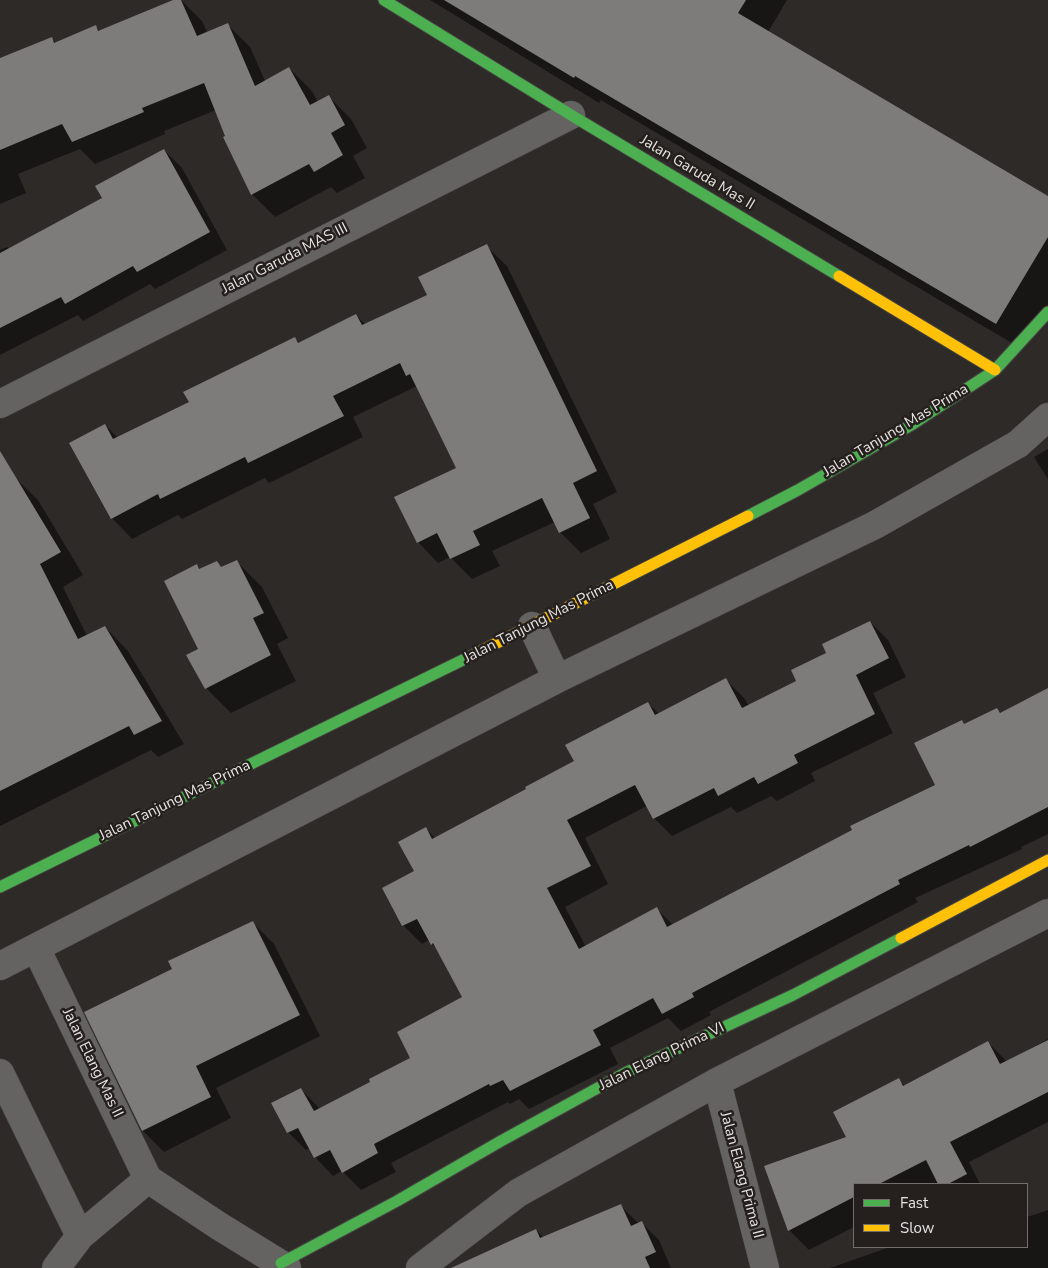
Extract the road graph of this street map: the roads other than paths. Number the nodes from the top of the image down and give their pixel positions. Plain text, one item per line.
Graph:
1 (384, 0) edge
2 (571, 115) junction
3 (1048, 312) edge
4 (995, 370) junction
5 (0, 404) edge
6 (1048, 416) edge
7 (532, 626) junction
8 (557, 679) junction
9 (1048, 860) edge
10 (0, 886) edge
11 (1048, 913) edge
12 (36, 948) junction
13 (0, 966) edge
14 (0, 1073) edge
15 (717, 1082) junction
16 (148, 1179) junction
17 (80, 1236) junction
18 (284, 1266) edge
19 (56, 1268) edge
20 (420, 1268) edge
21 (765, 1268) edge

1 - 2 street, Jalan Garuda Mas II
2 - 4 street, Jalan Garuda Mas II
2 - 5 street, Jalan Garuda MAS III
3 - 4 street, Jalan Tanjung Mas Prima
4 - 7 street, Jalan Tanjung Mas Prima
6 - 8 street
7 - 8 street
7 - 10 street, Jalan Tanjung Mas Prima
8 - 12 street
9 - 18 street, Jalan Elang Prima VI
11 - 15 street
12 - 13 street
12 - 16 street, Jalan Elang Mas II
14 - 17 street
15 - 20 street
15 - 21 street, Jalan Elang Prima II
16 - 17 street
16 - 18 street
17 - 19 street

